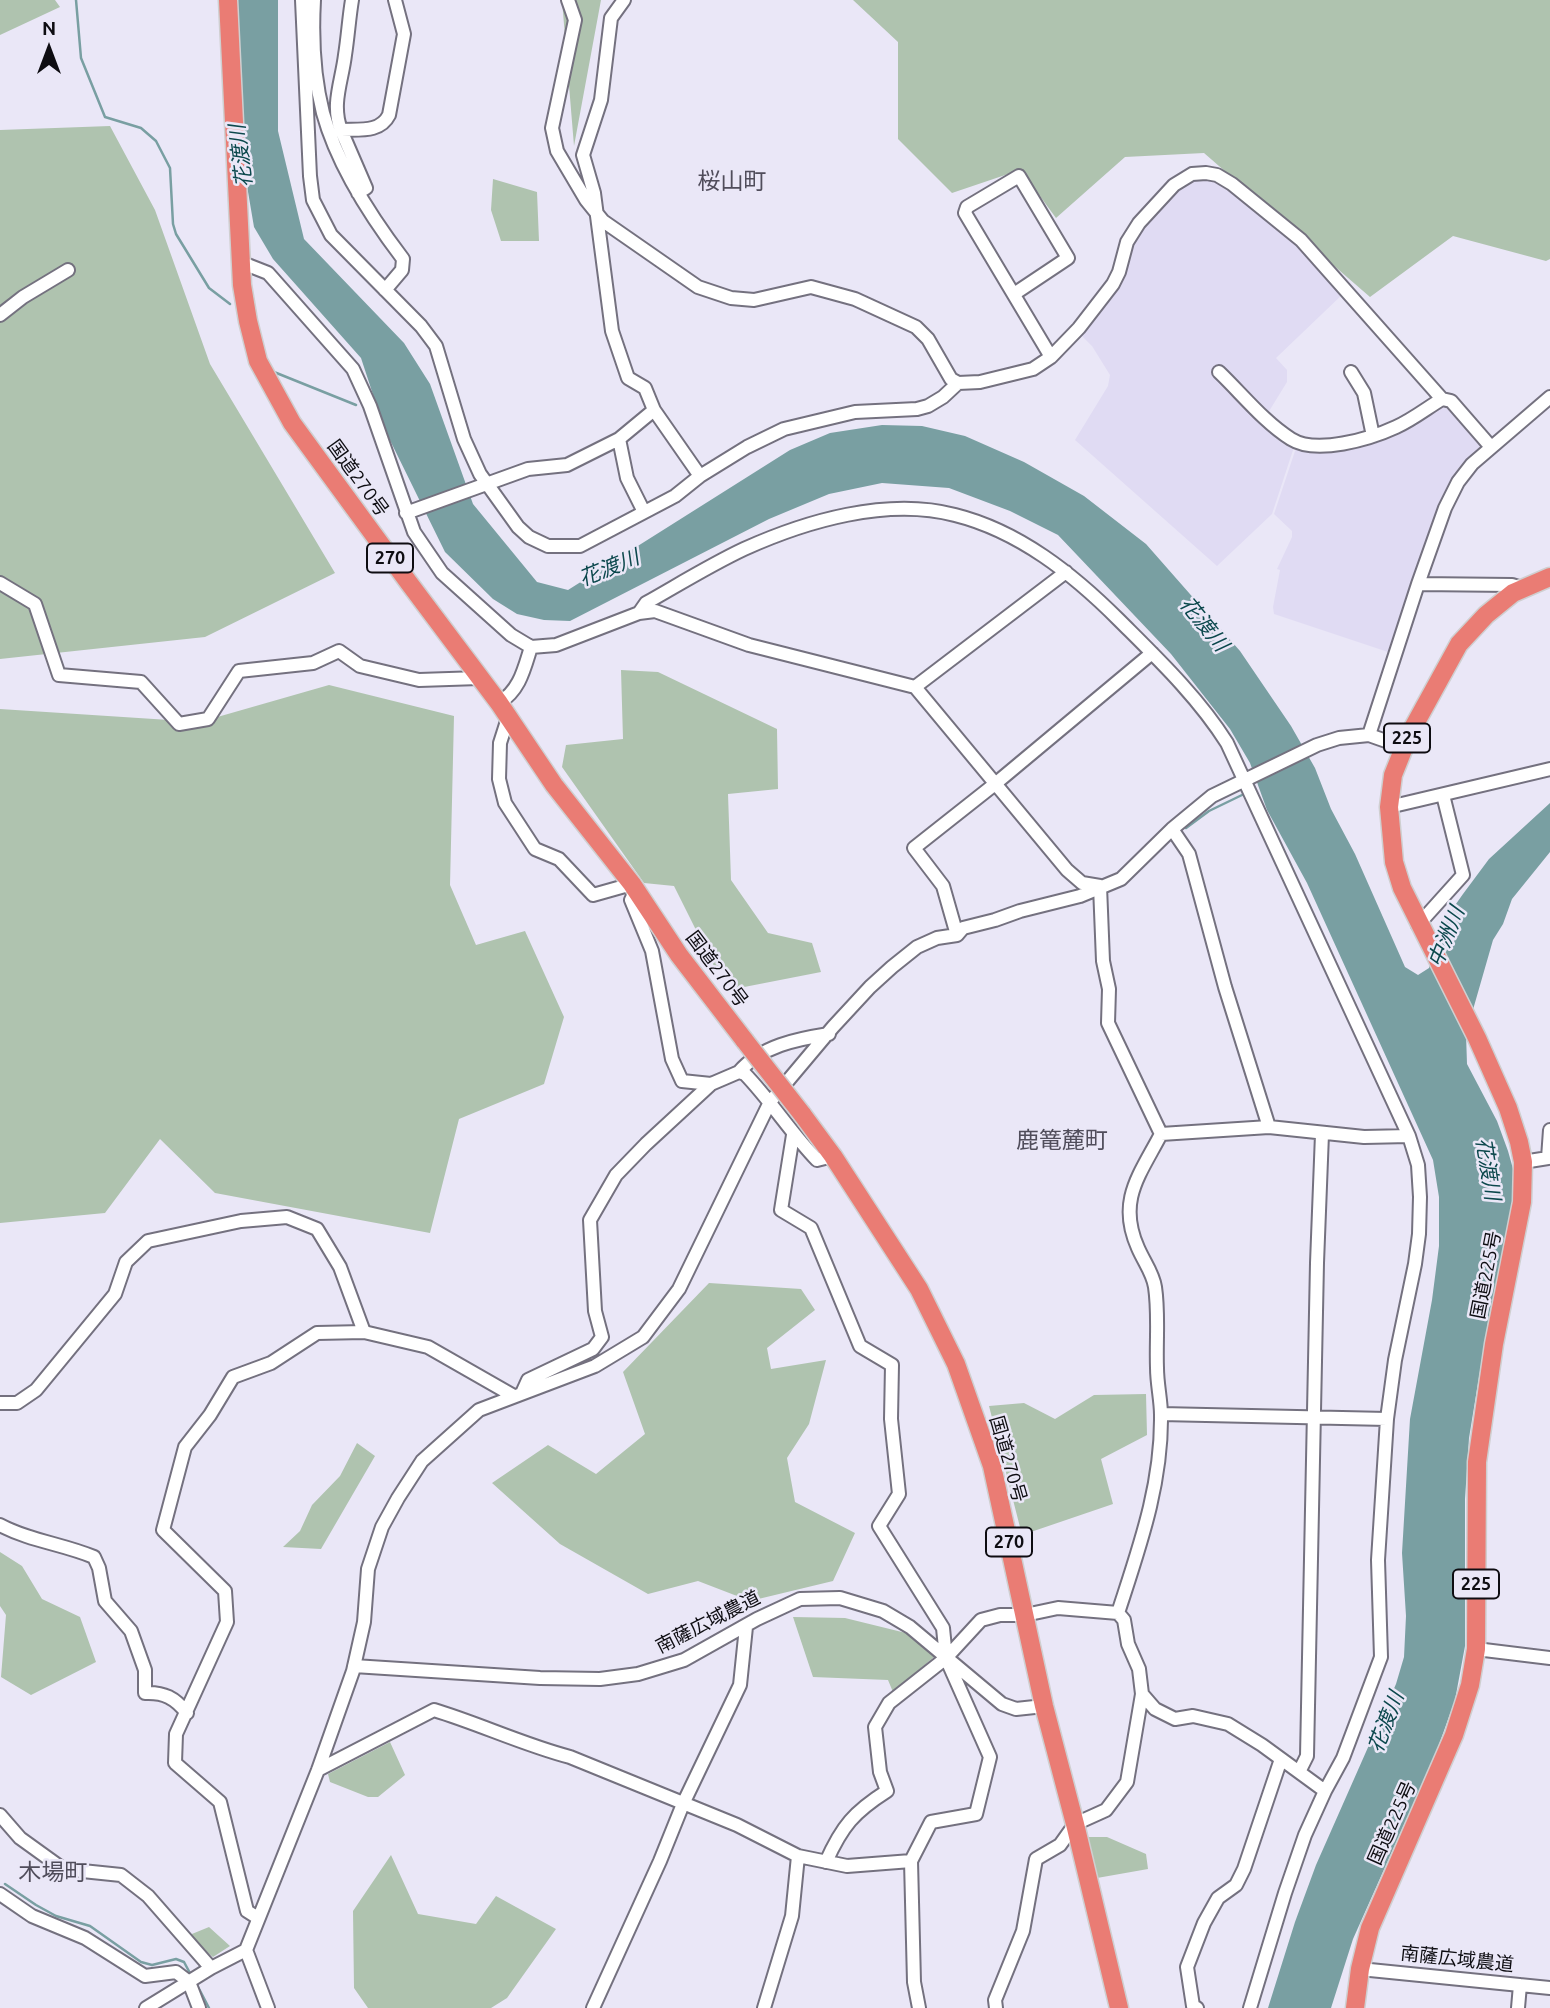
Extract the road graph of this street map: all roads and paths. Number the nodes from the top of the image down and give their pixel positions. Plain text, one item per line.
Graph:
1 (228, 0) edge
2 (302, 0) edge
3 (314, 0) edge
4 (352, 0) edge
5 (395, 0) edge
6 (568, 0) edge
7 (624, 0) edge
8 (341, 130) junction
9 (358, 193) junction
10 (596, 212) junction
11 (240, 262) junction
12 (68, 270) dead end
13 (385, 290) junction
14 (1014, 294) junction
15 (0, 315) edge
16 (1051, 357) junction
17 (1219, 372) dead end
18 (1351, 372) dead end
19 (958, 383) junction
20 (1550, 397) edge
21 (1442, 399) junction
22 (654, 410) junction
23 (1373, 436) junction
24 (619, 439) junction
25 (1491, 447) junction
26 (700, 476) junction
27 (482, 486) junction
28 (411, 511) junction
29 (644, 512) junction
30 (1066, 572) junction
31 (1550, 577) edge
32 (0, 583) edge
33 (1418, 584) junction
34 (1524, 588) junction
35 (639, 613) junction
36 (531, 646) junction
37 (1152, 653) junction
38 (479, 678) junction
39 (915, 687) junction
40 (504, 710) junction
41 (1369, 735) junction
42 (1403, 747) junction
43 (1550, 769) edge
44 (1247, 778) junction
45 (996, 784) junction
46 (1443, 794) junction
47 (1389, 807) junction
48 (1172, 829) junction
49 (1100, 886) junction
50 (634, 887) junction
51 (1418, 925) junction
52 (957, 935) junction
53 (829, 1034) junction
54 (740, 1072) junction
55 (712, 1084) junction
56 (770, 1102) junction
57 (1269, 1127) junction
58 (1550, 1130) edge
59 (1161, 1134) junction
60 (1322, 1134) junction
61 (793, 1135) junction
62 (1409, 1136) junction
63 (833, 1156) junction
64 (1548, 1157) junction
65 (1523, 1162) junction
66 (1550, 1172) edge
67 (364, 1332) junction
68 (518, 1393) junction
69 (0, 1403) edge
70 (1161, 1414) junction
71 (1314, 1416) junction
72 (1387, 1419) junction
73 (0, 1525) edge
74 (1118, 1613) junction
75 (1026, 1615) junction
76 (746, 1626) junction
77 (1476, 1649) junction
78 (947, 1658) junction
79 (1550, 1658) edge
80 (354, 1665) junction
81 (1142, 1694) junction
82 (1044, 1706) junction
83 (187, 1713) junction
84 (1281, 1759) junction
85 (318, 1770) junction
86 (1299, 1772) junction
87 (1325, 1791) junction
88 (683, 1804) junction
89 (0, 1815) edge
90 (1075, 1824) junction
91 (798, 1856) junction
92 (911, 1861) junction
93 (826, 1862) junction
94 (0, 1894) edge
95 (258, 1918) junction
96 (246, 1950) junction
97 (211, 1968) junction
98 (1360, 1969) junction
99 (189, 1982) junction
100 (1520, 1985) junction
101 (1550, 1988) edge
102 (146, 2008) edge
103 (199, 2008) edge
104 (268, 2008) edge
105 (593, 2008) edge
106 (764, 2008) edge
107 (919, 2008) edge
108 (996, 2008) edge
109 (1119, 2008) edge
110 (1197, 2008) edge
111 (1250, 2008) edge
112 (1355, 2008) edge
113 (1518, 2008) edge

1 - 11 highway, 国道270号 / 270
2 - 13 street
3 - 9 street
4 - 8 street
5 - 8 street
6 - 10 street
7 - 10 street
8 - 9 street
9 - 13 street
10 - 19 street
10 - 22 street
11 - 28 street
11 - 38 highway, 国道270号 / 270
12 - 15 street
13 - 27 street
14 - 14 street
14 - 16 street
16 - 19 street
16 - 21 street
17 - 23 street
18 - 23 street
19 - 26 street
20 - 25 street
21 - 23 street
21 - 25 street
22 - 24 street
22 - 26 street
24 - 27 street
24 - 29 street
25 - 33 street
26 - 29 street
27 - 28 street
27 - 29 street
28 - 36 street
30 - 35 street
30 - 37 street
30 - 39 street
31 - 34 highway, 国道225号 / 225
32 - 38 street
33 - 34 street
33 - 41 street
34 - 42 highway, 国道225号 / 225
35 - 36 street
35 - 39 street
36 - 40 street
37 - 44 street
37 - 45 street
38 - 40 highway, 国道270号 / 270
39 - 45 street
40 - 50 highway, 国道270号 / 270
40 - 50 street
41 - 42 street
41 - 44 street
42 - 47 highway, 国道225号 / 225
43 - 46 street
44 - 48 street
44 - 62 street
45 - 49 street
45 - 52 street
46 - 47 street
46 - 51 street
47 - 51 highway, 国道225号 / 225
48 - 49 street
48 - 57 street
49 - 52 street
49 - 59 street
50 - 55 street
50 - 63 highway, 国道270号 / 270, bridge
51 - 65 highway, 国道225号 / 225
52 - 53 street
53 - 54 street
53 - 56 street
54 - 55 street
54 - 56 street
55 - 68 street
56 - 61 street
56 - 68 street
57 - 59 street
57 - 60 street
58 - 64 street
59 - 70 street
60 - 62 street
60 - 71 street
61 - 63 street
61 - 78 street
62 - 72 street
63 - 75 highway, 国道270号 / 270
64 - 65 street
64 - 66 street
65 - 77 highway, 国道225号 / 225
67 - 68 street
67 - 69 street
67 - 83 street
68 - 80 street
70 - 71 street
70 - 74 street
71 - 72 street
71 - 86 street
72 - 87 street
73 - 83 street
74 - 75 street
74 - 81 street
75 - 78 street
75 - 82 highway, 国道270号 / 270
76 - 78 street, 南薩広域農道
76 - 80 street, 南薩広域農道
76 - 88 street
77 - 79 street
77 - 98 highway, 国道225号 / 225
78 - 82 street, 南薩広域農道
78 - 92 street
78 - 93 street
80 - 85 street
81 - 84 street
81 - 90 street
82 - 90 highway, 国道270号 / 270
83 - 95 street
84 - 86 street
84 - 110 street
85 - 88 street
85 - 95 street
86 - 87 street
87 - 111 street
88 - 91 street
88 - 105 street
89 - 97 street
90 - 108 street
90 - 109 highway, 国道270号 / 270
91 - 93 street
91 - 106 street
92 - 93 street
92 - 107 street
94 - 99 street
95 - 96 street
96 - 97 street
96 - 104 street
97 - 99 street
98 - 100 street, 南薩広域農道
98 - 112 highway, 国道225号 / 225
99 - 102 street
99 - 103 street
100 - 101 street, 南薩広域農道
100 - 113 street

